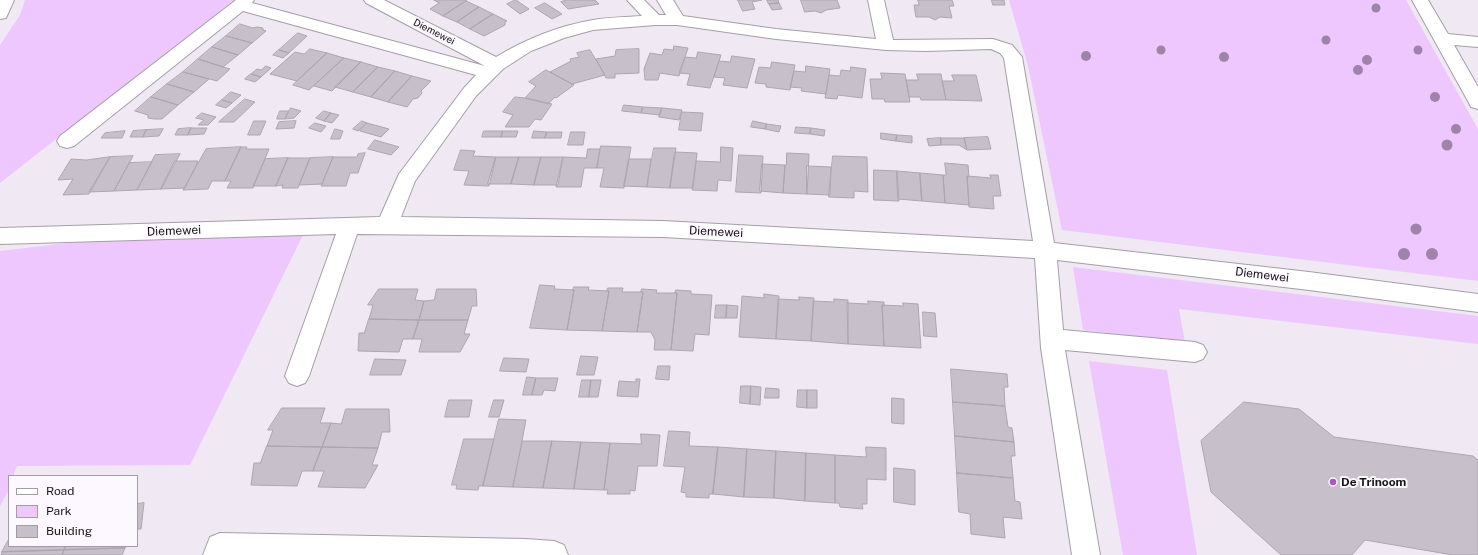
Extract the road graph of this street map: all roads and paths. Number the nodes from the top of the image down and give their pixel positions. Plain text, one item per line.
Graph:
1 (6, 0) edge
2 (372, 0) edge
3 (635, 0) edge
4 (665, 0) edge
5 (876, 0) edge
6 (1420, 0) edge
7 (243, 3) edge
8 (0, 14) edge
9 (655, 20) junction
10 (677, 20) junction
11 (1441, 38) junction
12 (1478, 42) edge
13 (886, 45) junction
14 (493, 69) junction
15 (1478, 103) edge
16 (67, 141) dead end
17 (387, 225) junction
18 (349, 226) junction
19 (0, 236) edge
20 (1045, 250) junction
21 (1478, 303) edge
22 (1052, 339) junction
23 (1195, 352) dead end
24 (297, 376) dead end
25 (526, 554) edge
26 (217, 555) edge
27 (554, 555) edge
28 (1086, 555) edge

1 - 8 street
2 - 14 street, Diemewei
3 - 9 street
4 - 10 street
5 - 13 street
6 - 11 street
7 - 14 street, Diemewei
7 - 16 street, Diemewei
9 - 10 street
9 - 14 street
10 - 13 street
11 - 12 street
11 - 15 street
13 - 20 street
14 - 17 street
17 - 18 street, Diemewei
17 - 20 street, Diemewei
18 - 19 street, Diemewei
18 - 24 street
20 - 21 street, Diemewei
20 - 22 street
22 - 23 street
22 - 28 street
25 - 26 street
25 - 27 street

